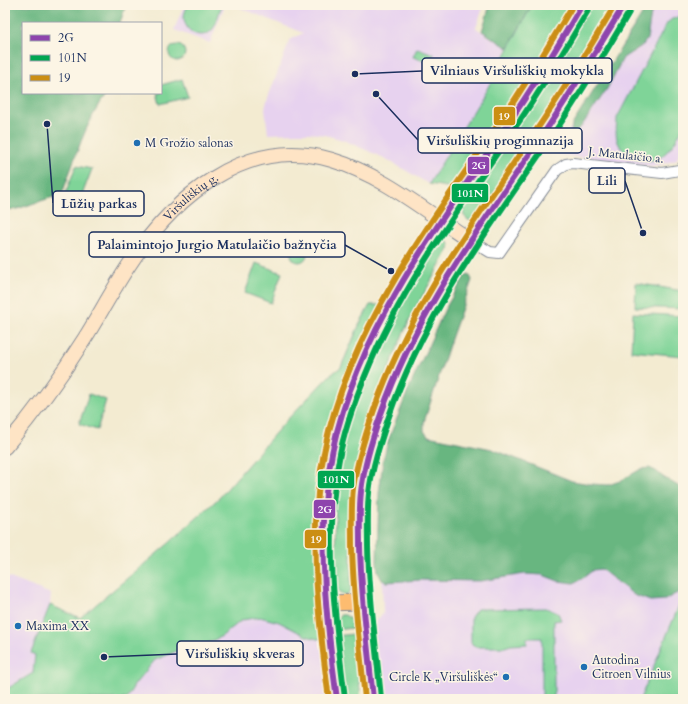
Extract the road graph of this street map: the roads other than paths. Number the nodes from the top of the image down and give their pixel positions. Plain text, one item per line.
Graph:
1 (582, 5) edge
2 (624, 5) edge
3 (683, 167) edge
4 (441, 221) junction
5 (470, 240) junction
6 (5, 447) edge
7 (362, 602) junction
8 (326, 603) junction
9 (337, 699) edge
10 (373, 699) edge

1 - 4 main road
2 - 5 main road
3 - 5 street, J. Matulaičio a.
4 - 5 main road, Viršuliškių g.
4 - 6 main road, Viršuliškių g.
4 - 8 main road
5 - 7 main road
7 - 8 main road
7 - 10 main road
8 - 9 main road

